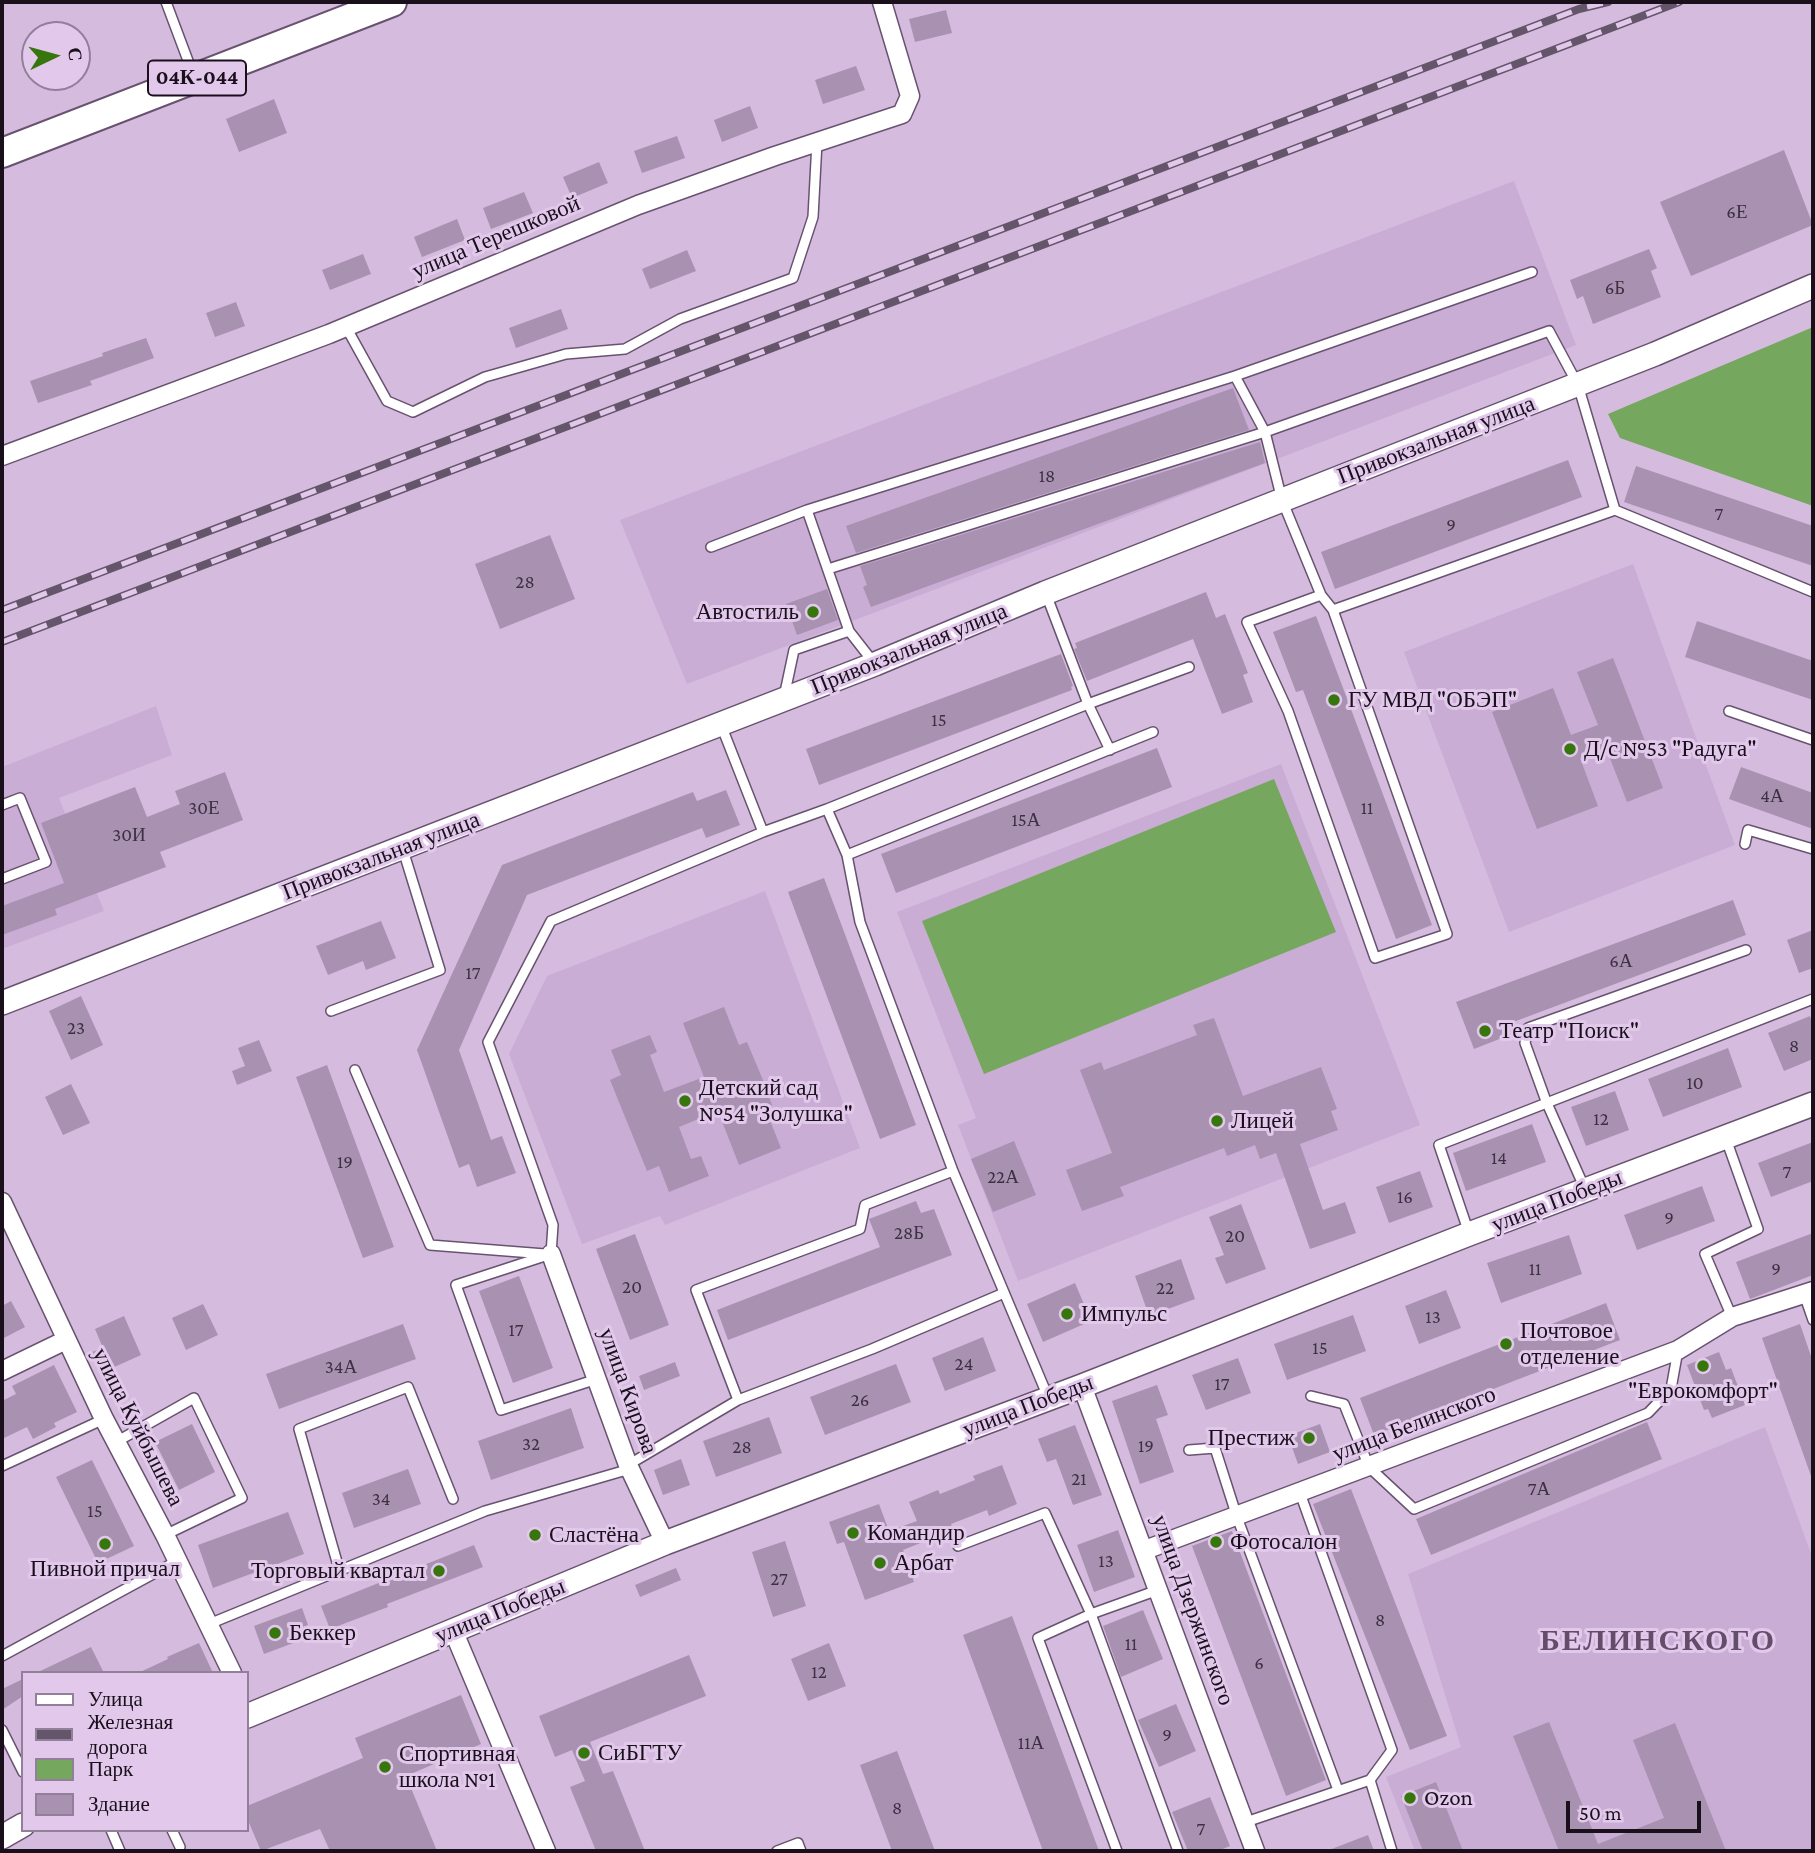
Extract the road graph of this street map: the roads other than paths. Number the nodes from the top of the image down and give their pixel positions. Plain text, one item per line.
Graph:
1 (166, 2) edge
2 (393, 2) edge
3 (882, 2) edge
4 (194, 79) junction
5 (817, 142) junction
6 (2, 153) edge
7 (1532, 272) dead end
8 (1813, 286) edge
9 (346, 327) junction
10 (1235, 376) junction
11 (1578, 385) junction
12 (1265, 432) junction
13 (2, 456) edge
14 (1282, 500) junction
15 (1615, 509) junction
16 (807, 510) junction
17 (711, 547) dead end
18 (828, 569) junction
19 (1813, 592) edge
20 (1045, 593) junction
21 (1321, 595) junction
22 (1333, 610) junction
23 (849, 631) junction
24 (875, 664) junction
25 (1189, 667) dead end
26 (784, 699) junction
27 (1087, 704) junction
28 (1729, 711) dead end
29 (721, 724) junction
30 (1153, 732) dead end
31 (1813, 740) edge
32 (1110, 750) junction
33 (2, 805) edge
34 (827, 809) junction
35 (763, 832) junction
36 (1745, 844) dead end
37 (403, 848) junction
38 (1813, 849) edge
39 (847, 855) junction
40 (2, 879) edge
41 (1746, 950) dead end
42 (1813, 999) edge
43 (2, 1003) edge
44 (331, 1011) dead end
45 (355, 1070) dead end
46 (1546, 1101) junction
47 (1813, 1104) edge
48 (1725, 1138) junction
49 (953, 1171) junction
50 (1585, 1190) junction
51 (2, 1202) edge
52 (1469, 1234) junction
53 (551, 1254) junction
54 (1809, 1292) edge
55 (1004, 1293) junction
56 (1732, 1317) junction
57 (1813, 1320) edge
58 (66, 1339) junction
59 (1678, 1350) junction
60 (2, 1371) edge
61 (598, 1379) junction
62 (1083, 1386) junction
63 (1311, 1396) dead end
64 (1049, 1398) junction
65 (738, 1400) junction
66 (104, 1419) junction
67 (116, 1442) junction
68 (1189, 1450) dead end
69 (628, 1465) junction
70 (2, 1466) edge
71 (1369, 1467) junction
72 (1300, 1493) junction
73 (453, 1499) dead end
74 (1237, 1517) junction
75 (165, 1535) junction
76 (666, 1543) junction
77 (958, 1546) dead end
78 (1145, 1550) junction
79 (177, 1561) junction
80 (339, 1569) junction
81 (1158, 1590) junction
82 (1091, 1614) junction
83 (209, 1624) junction
84 (453, 1630) junction
85 (2, 1656) edge
86 (231, 1671) edge
87 (248, 1712) edge
88 (2, 1730) edge
89 (21, 1768) edge
90 (1370, 1780) junction
91 (1338, 1790) junction
92 (1245, 1822) junction
93 (21, 1826) edge
94 (112, 1832) edge
95 (173, 1832) edge
96 (2, 1837) edge
97 (180, 1847) dead end
98 (120, 1851) edge
99 (546, 1851) edge
100 (777, 1851) edge
101 (802, 1851) edge
102 (1117, 1851) edge
103 (1178, 1851) edge
104 (1255, 1851) edge
105 (1392, 1851) edge

1 - 4 lane
2 - 4 main road, 04К-044
3 - 5 street, улица Терешковой
4 - 6 main road, 04К-044
5 - 9 street, улица Терешковой
5 - 9 lane
7 - 10 lane
8 - 11 street, Привокзальная улица
9 - 13 street, улица Терешковой
10 - 12 lane
10 - 16 lane
11 - 12 lane
11 - 14 street, Привокзальная улица
11 - 15 lane
12 - 14 lane
12 - 18 lane
14 - 20 street, Привокзальная улица
14 - 21 lane
15 - 19 lane
15 - 22 lane
16 - 17 lane
16 - 18 lane
18 - 23 lane
20 - 24 street, Привокзальная улица
20 - 27 lane
21 - 22 lane
21 - 22 lane
23 - 24 lane
23 - 26 lane
24 - 26 street, Привокзальная улица
25 - 27 lane
26 - 29 street, Привокзальная улица
27 - 32 lane
27 - 34 lane
28 - 31 lane
29 - 35 lane
29 - 37 street, Привокзальная улица
30 - 32 lane
32 - 39 lane
33 - 40 lane
34 - 35 lane
34 - 39 lane
35 - 53 lane
36 - 38 lane
37 - 43 street, Привокзальная улица
37 - 44 lane
39 - 49 lane
41 - 46 lane
42 - 46 lane
45 - 53 lane
46 - 50 lane
46 - 52 lane
47 - 48 street, улица Победы
48 - 50 street, улица Победы
48 - 56 lane
49 - 55 lane
49 - 65 lane
50 - 52 street, улица Победы
51 - 58 street, улица Куйбышева
52 - 62 street, улица Победы
53 - 61 street, улица Кирова
53 - 61 lane
54 - 56 street, улица Белинского
54 - 57 lane
55 - 64 lane
55 - 65 lane
56 - 59 street, улица Белинского
58 - 60 street
58 - 66 street, улица Куйбышева
59 - 71 street, улица Белинского
59 - 71 lane
61 - 69 street, улица Кирова
62 - 64 street, улица Победы
62 - 78 street, улица Дзержинского
63 - 71 lane
64 - 76 street, улица Победы
65 - 69 lane
66 - 67 street, улица Куйбышева
66 - 70 lane
67 - 75 street, улица Куйбышева
67 - 75 lane
68 - 74 lane
69 - 76 street, улица Кирова
69 - 80 lane
71 - 72 street, улица Белинского
72 - 74 street, улица Белинского
72 - 90 lane
73 - 80 lane
74 - 78 street, улица Белинского
74 - 91 lane
75 - 79 street, улица Куйбышева
76 - 84 street, улица Победы
77 - 82 lane
78 - 81 street, улица Дзержинского
79 - 83 street, улица Куйбышева
79 - 85 lane
80 - 83 lane
81 - 82 lane
81 - 92 street, улица Дзержинского
82 - 102 lane
82 - 103 lane
83 - 86 street, улица Куйбышева
84 - 87 street, улица Победы
84 - 99 street
88 - 89 lane
90 - 91 lane
90 - 105 lane
91 - 92 lane
92 - 104 street, улица Дзержинского
93 - 96 street
94 - 98 lane
95 - 97 lane
100 - 101 lane

